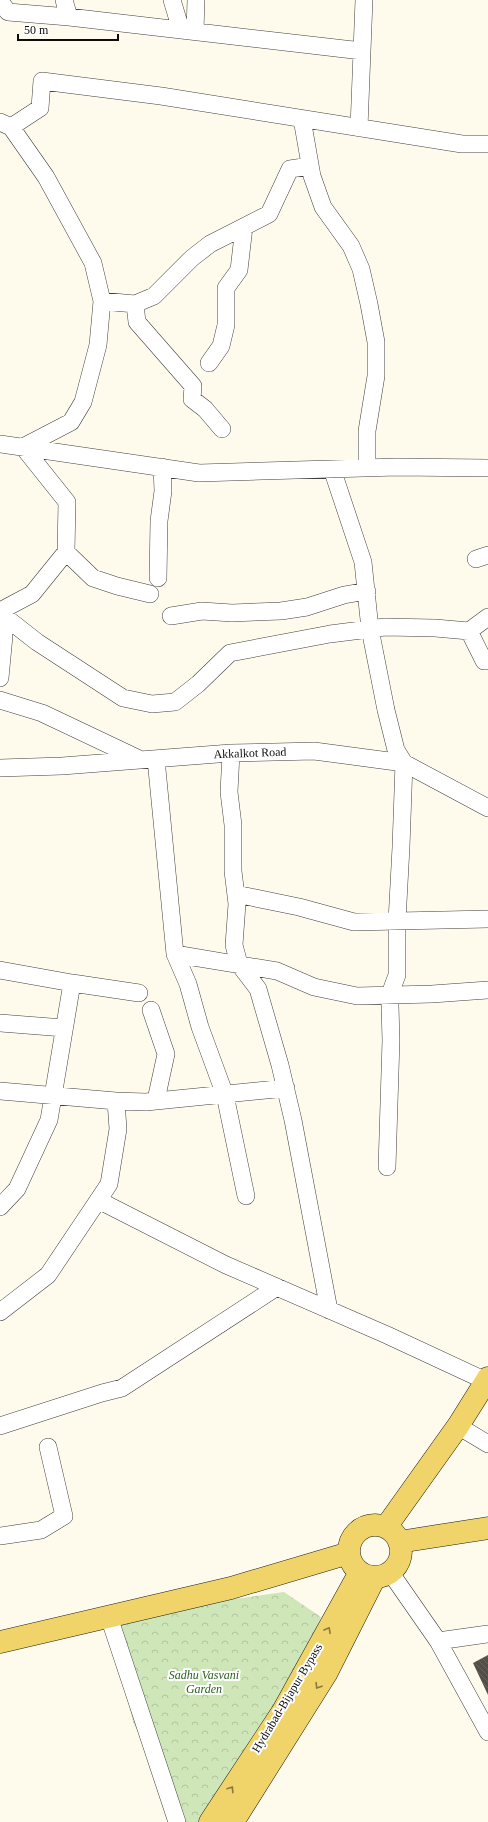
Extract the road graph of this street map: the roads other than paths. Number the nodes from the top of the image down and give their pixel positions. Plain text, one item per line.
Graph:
1 (64, 0) edge
2 (172, 0) edge
3 (196, 0) edge
4 (364, 0) edge
5 (0, 1) edge
6 (69, 17) junction
7 (188, 31) junction
8 (362, 51) junction
9 (302, 119) junction
10 (6, 124) edge
11 (359, 128) junction
12 (488, 144) edge
13 (310, 166) junction
14 (244, 227) junction
15 (102, 301) junction
16 (135, 304) junction
17 (209, 363) dead end
18 (222, 430) dead end
19 (0, 444) edge
20 (23, 447) junction
21 (162, 467) junction
22 (367, 468) junction
23 (488, 468) edge
24 (332, 469) junction
25 (66, 552) junction
26 (158, 578) dead end
27 (367, 591) junction
28 (150, 594) dead end
29 (0, 612) edge
30 (171, 616) dead end
31 (488, 617) edge
32 (0, 618) edge
33 (370, 629) junction
34 (469, 631) junction
35 (488, 661) edge
36 (0, 678) edge
37 (0, 700) edge
38 (231, 753) junction
39 (148, 759) junction
40 (404, 763) junction
41 (0, 768) edge
42 (488, 808) edge
43 (236, 894) junction
44 (488, 919) edge
45 (397, 920) junction
46 (175, 954) junction
47 (239, 964) junction
48 (0, 970) edge
49 (72, 983) junction
50 (488, 990) edge
51 (139, 994) dead end
52 (390, 994) junction
53 (151, 1010) dead end
54 (0, 1023) edge
55 (64, 1028) junction
56 (286, 1088) junction
57 (0, 1091) edge
58 (53, 1095) junction
59 (225, 1095) junction
60 (156, 1100) junction
61 (116, 1101) junction
62 (387, 1167) dead end
63 (246, 1196) dead end
64 (98, 1200) junction
65 (0, 1206) edge
66 (276, 1287) junction
67 (329, 1310) junction
68 (0, 1312) edge
69 (487, 1379) edge
70 (0, 1426) edge
71 (458, 1426) junction
72 (488, 1444) edge
73 (48, 1447) dead end
74 (488, 1528) edge
75 (392, 1534) junction
76 (0, 1536) edge
77 (349, 1553) junction
78 (375, 1574) junction
79 (109, 1617) junction
80 (488, 1634) edge
81 (0, 1642) edge
82 (438, 1642) junction
83 (488, 1732) edge
84 (177, 1822) edge
85 (210, 1822) edge
86 (233, 1822) edge

1 - 6 street
2 - 7 street
3 - 7 street
4 - 8 street
5 - 6 street
6 - 7 street
7 - 8 street
8 - 11 street
9 - 10 street
9 - 11 street
9 - 13 street
10 - 15 street
11 - 12 street
13 - 14 street
13 - 22 street
14 - 16 street
14 - 17 street
15 - 16 street
15 - 20 street
16 - 18 street
19 - 20 street
20 - 21 street
20 - 25 street
21 - 24 street
21 - 26 street
22 - 23 street
22 - 24 street
24 - 27 street
25 - 28 street
25 - 29 street
27 - 30 street
27 - 33 street
29 - 33 street
31 - 34 street
32 - 36 street
33 - 34 street
33 - 40 street
34 - 35 street
37 - 39 street
38 - 39 street, Akkalkot Road
38 - 40 street, Akkalkot Road
38 - 43 street
39 - 41 street, Akkalkot Road
39 - 46 street
40 - 42 street, Akkalkot Road
40 - 45 street
43 - 45 street
43 - 47 street
44 - 45 street
45 - 52 street
46 - 47 street
46 - 59 street
47 - 52 street
47 - 56 street
48 - 49 street
49 - 51 street
49 - 55 street
50 - 52 street
52 - 62 street
53 - 60 street
54 - 55 street
55 - 58 street
56 - 59 street
56 - 67 street
57 - 58 street
58 - 61 street
58 - 65 street
59 - 60 street
59 - 63 street
60 - 61 street
61 - 64 street
64 - 66 street
64 - 68 street
66 - 67 street
66 - 70 street
67 - 69 street
69 - 71 main road
71 - 72 street
71 - 75 main road
73 - 76 street
74 - 75 main road
75 - 77 main road
75 - 78 main road
77 - 78 main road
77 - 79 main road
78 - 82 street
85 -> 78 main road, Hydrabad-Bijapur Bypass
78 -> 86 main road
79 - 81 main road
79 - 84 street
80 - 82 street
82 - 83 street

